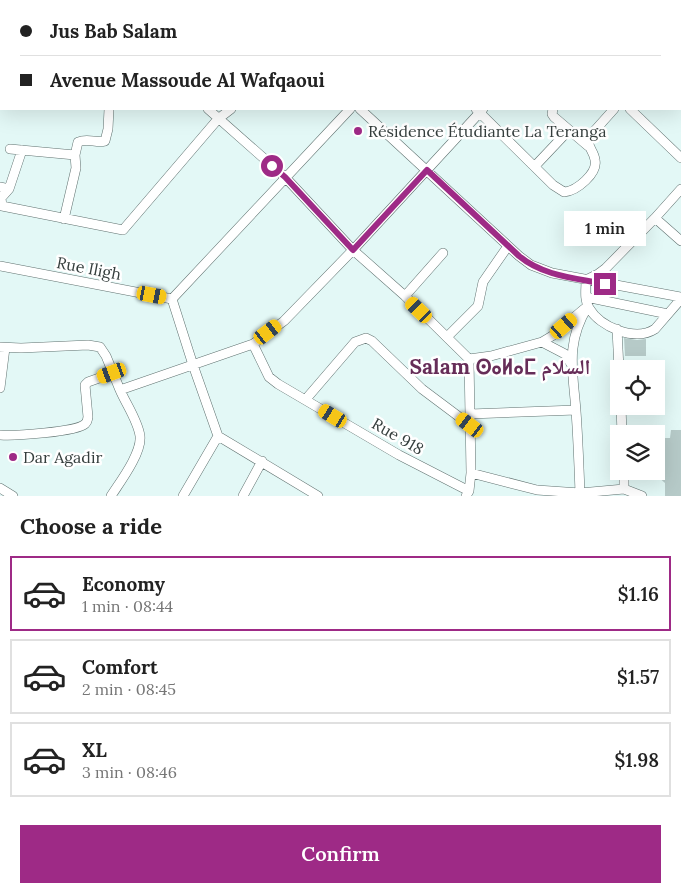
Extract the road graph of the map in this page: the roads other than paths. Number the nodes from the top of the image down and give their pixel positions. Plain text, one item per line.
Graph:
1 (108, 110) edge
2 (209, 110) edge
3 (230, 110) edge
4 (349, 110) edge
5 (361, 110) edge
6 (479, 110) edge
7 (553, 110) edge
8 (613, 110) edge
9 (631, 110) edge
10 (218, 119) junction
11 (569, 130) junction
12 (588, 146) junction
13 (10, 149) dead end
14 (22, 150) junction
15 (74, 156) junction
16 (681, 158) edge
17 (535, 166) junction
18 (427, 170) junction
19 (285, 177) junction
20 (4, 188) edge
21 (681, 189) edge
22 (655, 218) junction
23 (64, 219) junction
24 (681, 241) edge
25 (508, 246) junction
26 (353, 250) junction
27 (443, 253) dead end
28 (0, 266) edge
29 (586, 280) junction
30 (405, 296) junction
31 (681, 298) edge
32 (172, 299) junction
33 (587, 302) junction
34 (668, 314) junction
35 (617, 329) junction
36 (447, 337) junction
37 (542, 342) junction
38 (253, 344) junction
39 (2, 348) edge
40 (469, 359) junction
41 (619, 360) edge
42 (571, 364) junction
43 (193, 365) junction
44 (112, 373) junction
45 (0, 388) edge
46 (120, 390) junction
47 (306, 399) junction
48 (576, 410) junction
49 (470, 414) junction
50 (470, 425) junction
51 (0, 436) edge
52 (218, 436) junction
53 (262, 461) junction
54 (471, 473) junction
55 (626, 480) edge
56 (0, 488) edge
57 (628, 490) junction
58 (467, 493) edge
59 (535, 493) edge
60 (581, 494) edge
61 (12, 495) edge
62 (111, 496) edge
63 (183, 496) edge
64 (243, 496) edge
65 (318, 496) edge
66 (642, 496) edge

1 - 15 street
2 - 10 street
3 - 10 street
4 - 19 street
5 - 18 street
6 - 17 street
6 - 18 street
7 - 11 street
8 - 12 street
9 - 16 street
10 - 19 street
10 - 23 street
11 - 12 street
11 - 17 street
12 - 17 street
13 - 14 street
14 - 15 street
14 - 20 street
15 - 23 street
18 - 25 street
18 - 26 street
19 - 26 street
19 - 32 street
20 - 23 street
21 - 22 street
22 - 24 street
22 - 29 street
25 - 29 street
25 - 36 street
26 - 30 street
26 - 38 street
27 - 30 street
28 - 32 street, Rue Iligh
29 - 31 street
29 - 33 street
30 - 36 street
31 - 34 street
32 - 43 street
33 - 34 street
33 - 35 street
33 - 37 street
33 - 42 street
34 - 35 street
35 - 41 street
36 - 40 street
37 - 40 street
37 - 42 street
38 - 43 street
38 - 47 street, Rue 918
39 - 44 street
39 - 45 street
40 - 49 street
42 - 48 street
43 - 46 street
43 - 52 street
44 - 46 street
44 - 51 street
46 - 62 street
47 - 50 street
47 - 58 street, Rue 918
48 - 49 street
48 - 60 street
49 - 50 street
50 - 54 street
52 - 53 street
52 - 63 street
53 - 64 street
53 - 65 street
54 - 58 street
54 - 59 street
55 - 57 street
56 - 61 street
57 - 60 street
57 - 66 street
59 - 60 street

